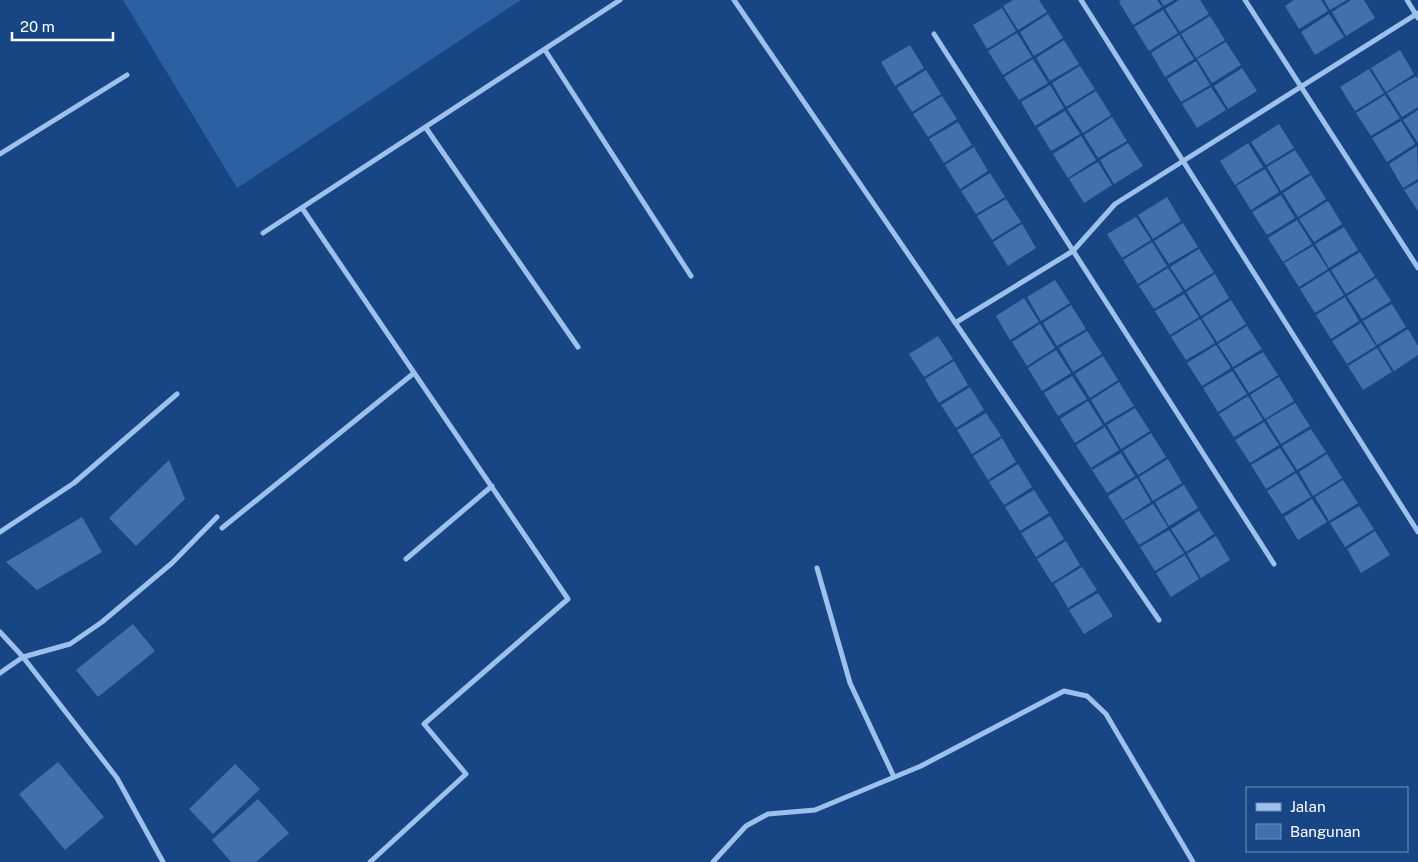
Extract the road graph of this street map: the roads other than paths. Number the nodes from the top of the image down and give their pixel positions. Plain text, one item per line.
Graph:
1 (620, 0) edge
2 (734, 0) edge
3 (1081, 0) edge
4 (1245, 0) edge
5 (1407, 0) edge
6 (1417, 15) edge
7 (934, 34) dead end
8 (545, 50) junction
9 (127, 75) dead end
10 (1301, 87) junction
11 (426, 128) junction
12 (0, 154) edge
13 (1183, 162) junction
14 (302, 208) junction
15 (263, 233) dead end
16 (1073, 251) junction
17 (1418, 268) edge
18 (691, 276) dead end
19 (955, 323) junction
20 (578, 347) dead end
21 (414, 373) junction
22 (177, 394) dead end
23 (492, 486) junction
24 (217, 517) dead end
25 (222, 528) dead end
26 (0, 532) edge
27 (1418, 532) edge
28 (406, 559) dead end
29 (1274, 564) dead end
30 (818, 568) dead end
31 (1159, 620) dead end
32 (0, 632) edge
33 (23, 657) junction
34 (0, 673) edge
35 (894, 777) junction
36 (163, 862) edge
37 (370, 862) edge
38 (713, 862) edge
39 (1194, 862) edge

1 - 8 street
2 - 19 street
3 - 13 street
4 - 10 street
5 - 6 street
6 - 10 street
7 - 16 street
8 - 11 street
8 - 18 street
9 - 12 street
10 - 13 street
10 - 17 street
11 - 14 street
11 - 20 street
13 - 16 street
13 - 27 street
14 - 15 street
14 - 21 street
16 - 19 street
16 - 29 street
19 - 31 street
21 - 23 street
21 - 25 street
22 - 26 street
23 - 28 street
23 - 37 street
24 - 33 street
30 - 35 street
32 - 33 street
33 - 34 street
33 - 36 street
35 - 38 street
35 - 39 street

